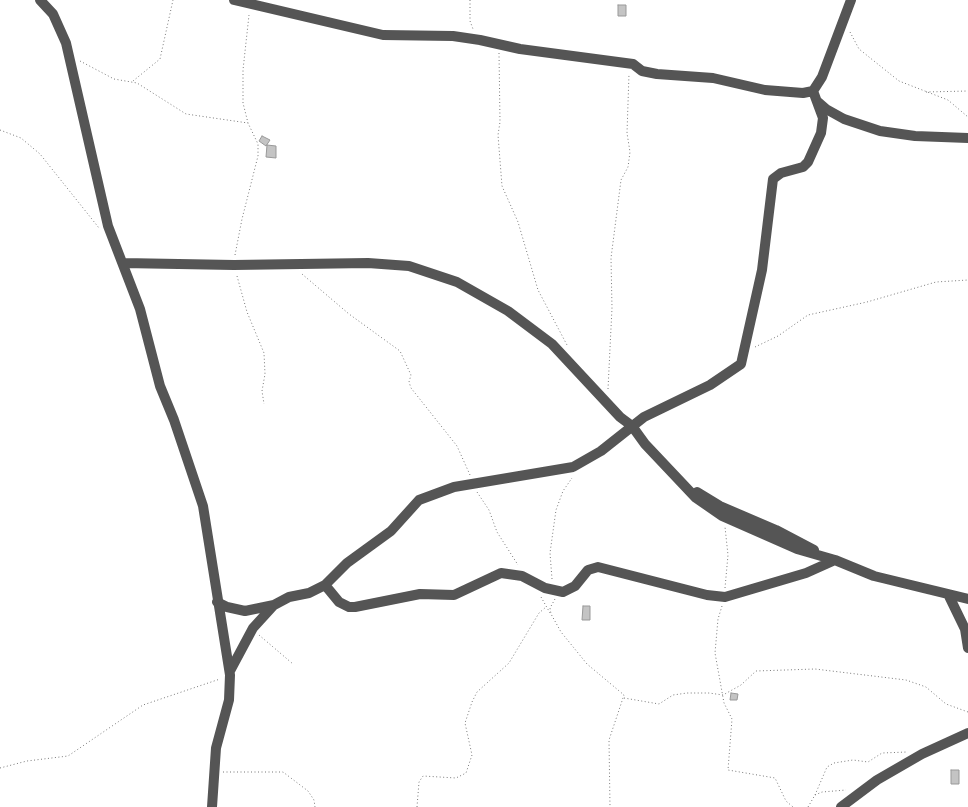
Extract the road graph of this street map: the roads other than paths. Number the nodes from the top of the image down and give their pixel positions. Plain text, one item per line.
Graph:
1 (40, 0) edge
2 (234, 0) edge
3 (851, 0) edge
4 (814, 96) junction
5 (968, 138) edge
6 (124, 263) junction
7 (632, 426) junction
8 (685, 486) junction
9 (835, 560) junction
10 (325, 585) junction
11 (948, 594) junction
12 (968, 600) edge
13 (217, 602) junction
14 (274, 605) junction
15 (968, 648) edge
16 (230, 673) junction
17 (968, 733) edge
18 (212, 807) edge
19 (842, 807) edge

1 - 6 street
2 - 4 street
3 - 4 street
4 - 5 street
4 - 7 street
6 - 7 street
6 - 13 street
7 - 8 street
7 - 10 street
8 - 9 street
8 - 9 street
9 - 10 street
9 - 11 street
10 - 14 street
11 - 12 street
11 - 15 street
13 - 14 street
13 - 16 street
14 - 16 street
16 - 18 street
17 - 19 street

